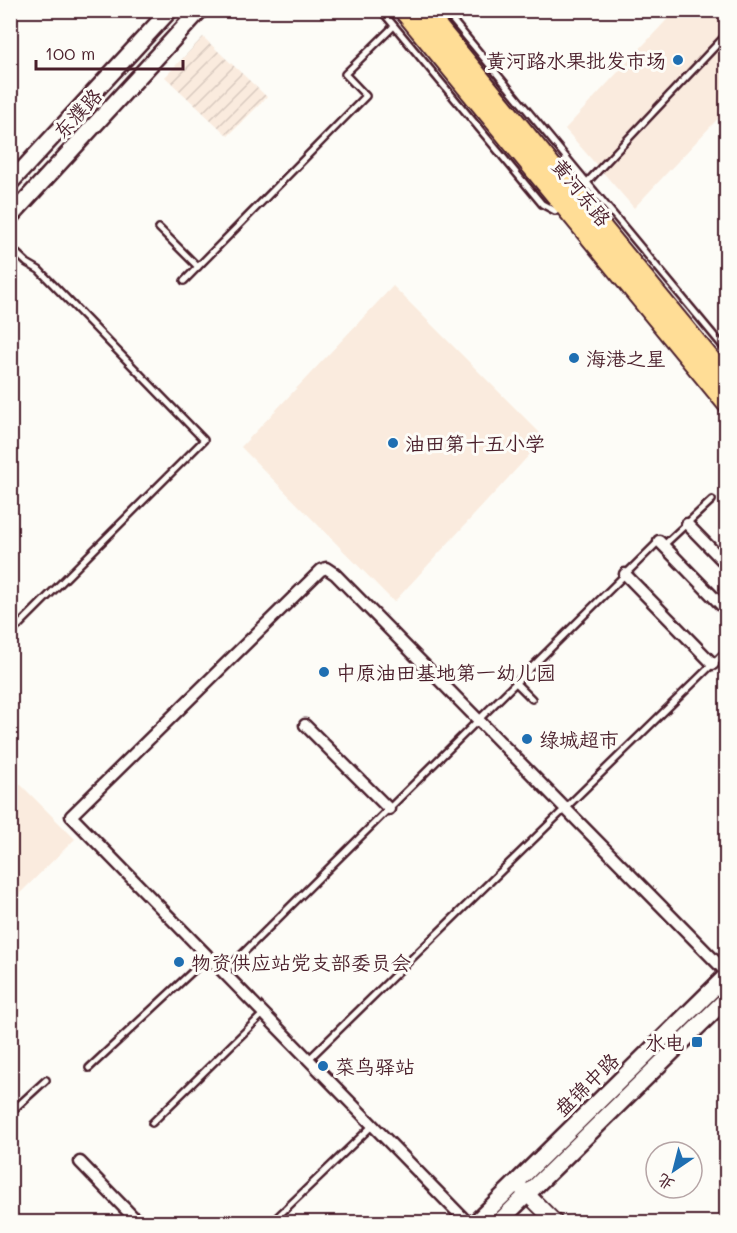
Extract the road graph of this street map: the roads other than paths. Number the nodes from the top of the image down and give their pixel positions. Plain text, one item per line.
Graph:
1 (170, 10) edge
2 (200, 10) edge
3 (381, 10) edge
4 (424, 10) edge
5 (444, 10) edge
6 (398, 18) edge
7 (726, 35) edge
8 (10, 183) edge
9 (577, 195) junction
10 (10, 217) edge
11 (159, 228) dead end
12 (10, 247) edge
13 (198, 267) junction
14 (184, 281) dead end
15 (726, 350) edge
16 (726, 378) edge
17 (726, 403) edge
18 (712, 500) dead end
19 (687, 524) junction
20 (662, 543) junction
21 (726, 564) edge
22 (626, 574) junction
23 (726, 610) edge
24 (10, 634) edge
25 (726, 651) edge
26 (713, 664) junction
27 (516, 683) junction
28 (532, 699) dead end
29 (480, 719) junction
30 (305, 725) dead end
31 (566, 808) junction
32 (389, 809) junction
33 (208, 957) junction
34 (224, 973) junction
35 (726, 974) edge
36 (726, 999) edge
37 (263, 1014) junction
38 (308, 1060) junction
39 (89, 1068) dead end
40 (46, 1080) dead end
41 (10, 1113) edge
42 (152, 1123) dead end
43 (372, 1126) junction
44 (80, 1162) dead end
45 (516, 1182) junction
46 (528, 1194) junction
47 (138, 1222) edge
48 (272, 1222) edge
49 (467, 1222) edge
50 (476, 1222) edge
51 (499, 1222) edge
52 (555, 1222) edge

1 - 8 main road, 东濮路
2 - 10 main road, 东濮路
3 - 6 lane
4 - 9 main road, 黄河东路
5 - 9 lane
6 - 9 main road, 黄河东路
6 - 13 lane
7 - 9 lane
9 - 15 lane
9 - 16 main road, 黄河东路
9 - 17 main road, 黄河东路
11 - 13 lane
12 - 24 lane
13 - 14 lane
18 - 19 lane
19 - 20 lane
19 - 21 street
20 - 22 lane
20 - 23 street
22 - 26 street
22 - 27 lane
25 - 26 lane
26 - 31 lane
27 - 28 lane
27 - 29 lane
29 - 31 street
29 - 32 lane
29 - 33 street
30 - 32 street
31 - 35 street
31 - 38 lane
32 - 34 lane
33 - 34 street
33 - 39 lane
34 - 37 street
35 - 45 main road, 盘锦中路
36 - 46 main road, 盘锦中路
37 - 38 street
37 - 42 lane
38 - 43 street
40 - 41 lane
43 - 48 lane
43 - 49 street
44 - 47 street
45 - 46 street
45 - 50 main road, 盘锦中路
46 - 51 main road, 盘锦中路
46 - 52 street

